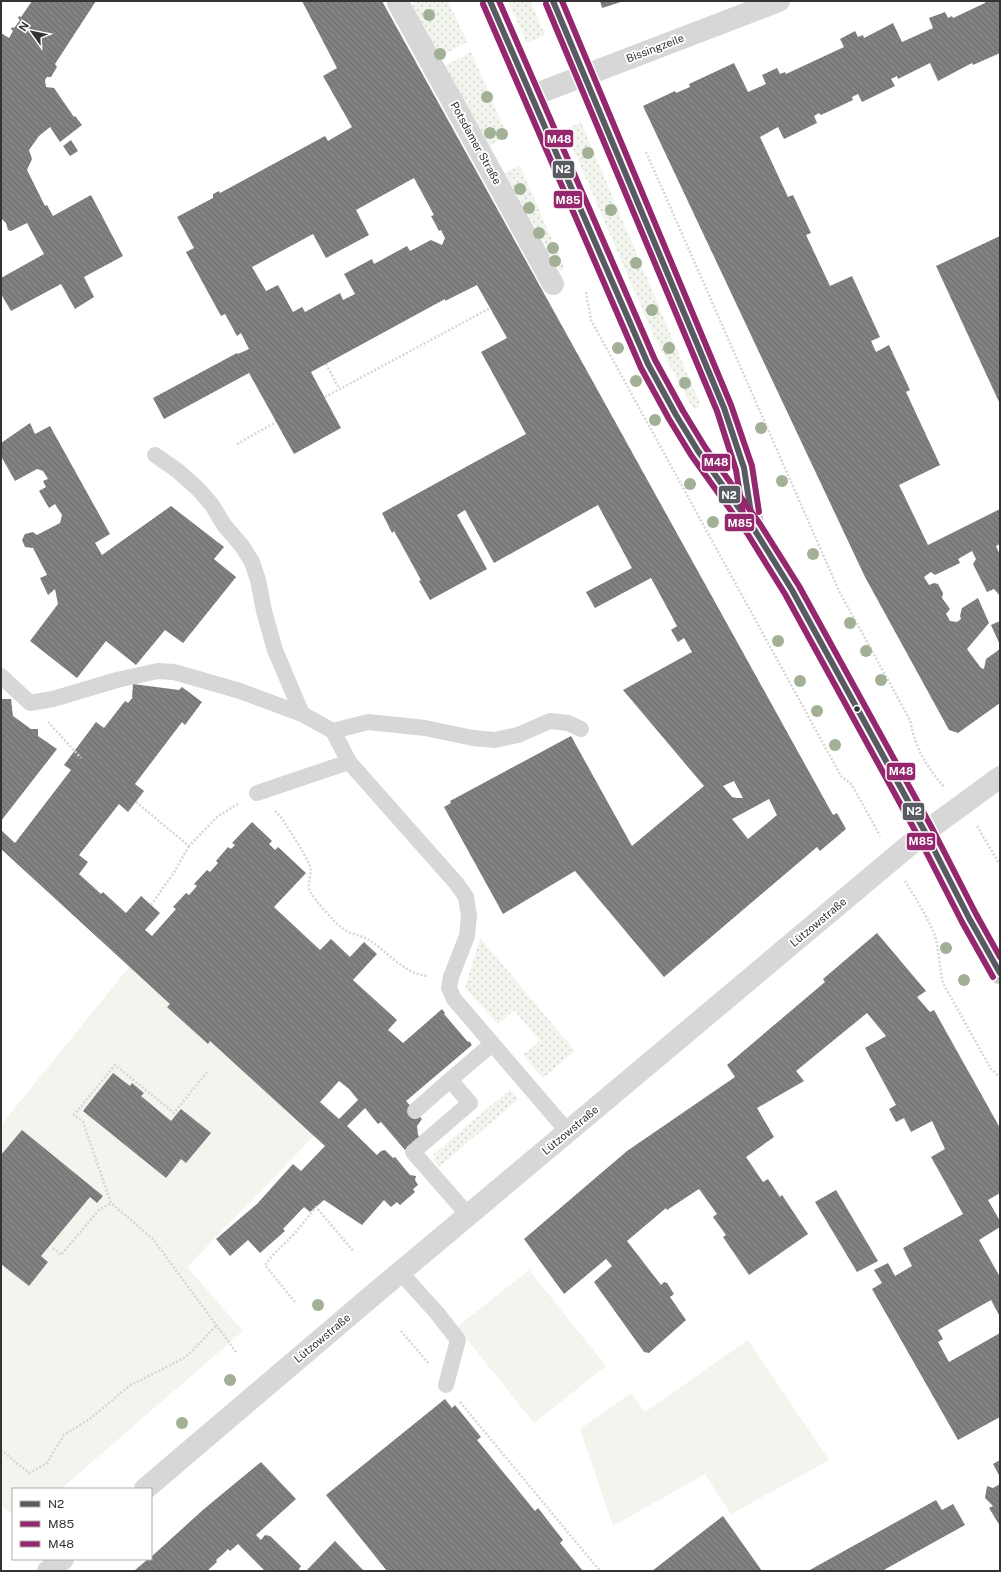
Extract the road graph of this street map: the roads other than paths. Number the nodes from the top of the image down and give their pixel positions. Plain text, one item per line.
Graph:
1 (490, 1) edge
2 (553, 1) edge
3 (779, 1) edge
4 (398, 3) dead end
5 (584, 76) junction
6 (531, 96) junction
7 (553, 284) dead end
8 (155, 455) dead end
9 (754, 529) junction
10 (1, 676) edge
11 (302, 714) junction
12 (581, 729) dead end
13 (333, 731) junction
14 (349, 762) junction
15 (1000, 777) edge
16 (257, 793) road end
17 (925, 832) junction
18 (1000, 973) edge
19 (492, 1044) junction
20 (450, 1080) junction
21 (415, 1111) dead end
22 (568, 1132) junction
23 (468, 1215) junction
24 (400, 1272) junction
25 (446, 1385) road end
26 (146, 1488) edge
27 (61, 1560) edge
28 (48, 1571) edge

1 - 6 main road
2 - 5 main road
3 - 5 street, Bissingzeile
4 - 7 street, Potsdamer Straße
5 - 6 street, Bissingzeile
5 - 9 main road
6 - 9 main road
8 - 11 lane
9 - 17 main road
10 - 11 lane
11 - 13 lane
12 - 13 lane
13 - 14 lane
14 - 16 lane
14 - 19 lane
15 - 17 street, Lützowstraße
17 - 18 main road
17 - 22 street, Lützowstraße
19 - 20 lane
19 - 22 lane
20 - 21 lane
20 - 23 lane
22 - 23 street, Lützowstraße
23 - 24 street, Lützowstraße
24 - 25 lane
24 - 26 street, Lützowstraße
27 - 28 street

